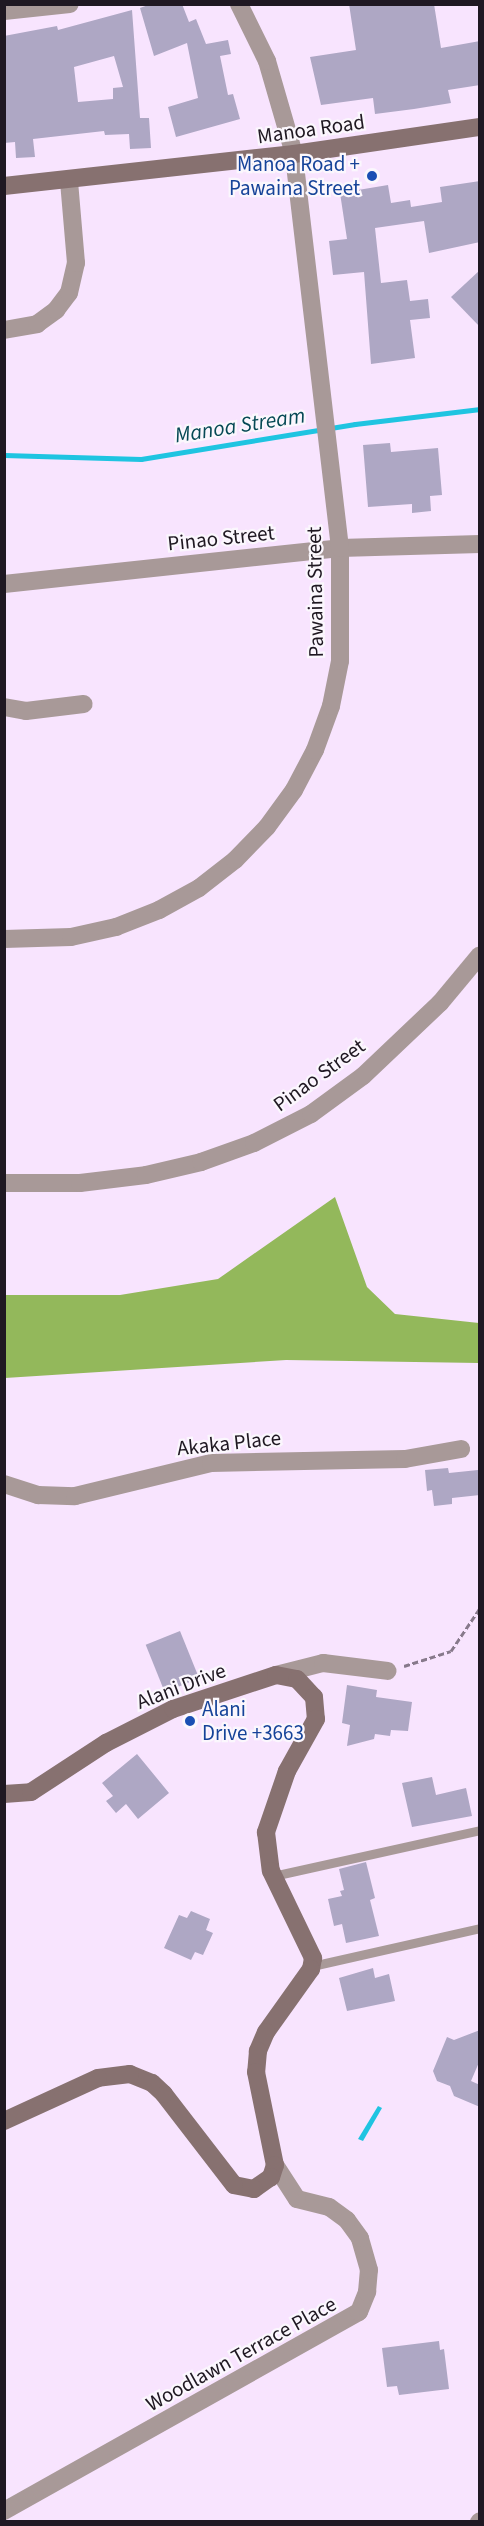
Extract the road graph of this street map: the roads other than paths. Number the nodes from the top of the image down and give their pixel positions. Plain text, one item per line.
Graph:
1 (70, 4) edge
2 (239, 4) edge
3 (4, 11) edge
4 (480, 128) edge
5 (294, 154) junction
6 (69, 182) junction
7 (4, 186) edge
8 (4, 330) edge
9 (480, 544) edge
10 (340, 548) junction
11 (4, 584) edge
12 (84, 704) dead end
13 (4, 707) edge
14 (4, 939) edge
15 (480, 955) edge
16 (4, 1183) edge
17 (461, 1449) dead end
18 (4, 1484) edge
19 (388, 1671) road end
20 (276, 1675) junction
21 (4, 1794) edge
22 (480, 1830) edge
23 (273, 1876) junction
24 (480, 1928) edge
25 (312, 1966) junction
26 (4, 2121) edge
27 (275, 2166) junction
28 (4, 2511) edge

1 - 3 street
2 - 5 street, Pawaina Street
4 - 5 street, Manoa Road
5 - 6 street, Manoa Road
5 - 10 street, Pawaina Street
6 - 7 street, Manoa Road
6 - 8 street
9 - 10 street, Pinao Street
10 - 11 street, Pinao Street
10 - 14 street, Pawaina Street
12 - 13 street
15 - 16 street, Pinao Street
17 - 18 street, Akaka Place
19 - 20 street, Alani Drive
20 - 21 street, Alani Drive
20 - 23 street
22 - 23 lane
23 - 25 street
24 - 25 lane
25 - 27 street
26 - 27 street
27 - 28 street, Woodlawn Terrace Place

